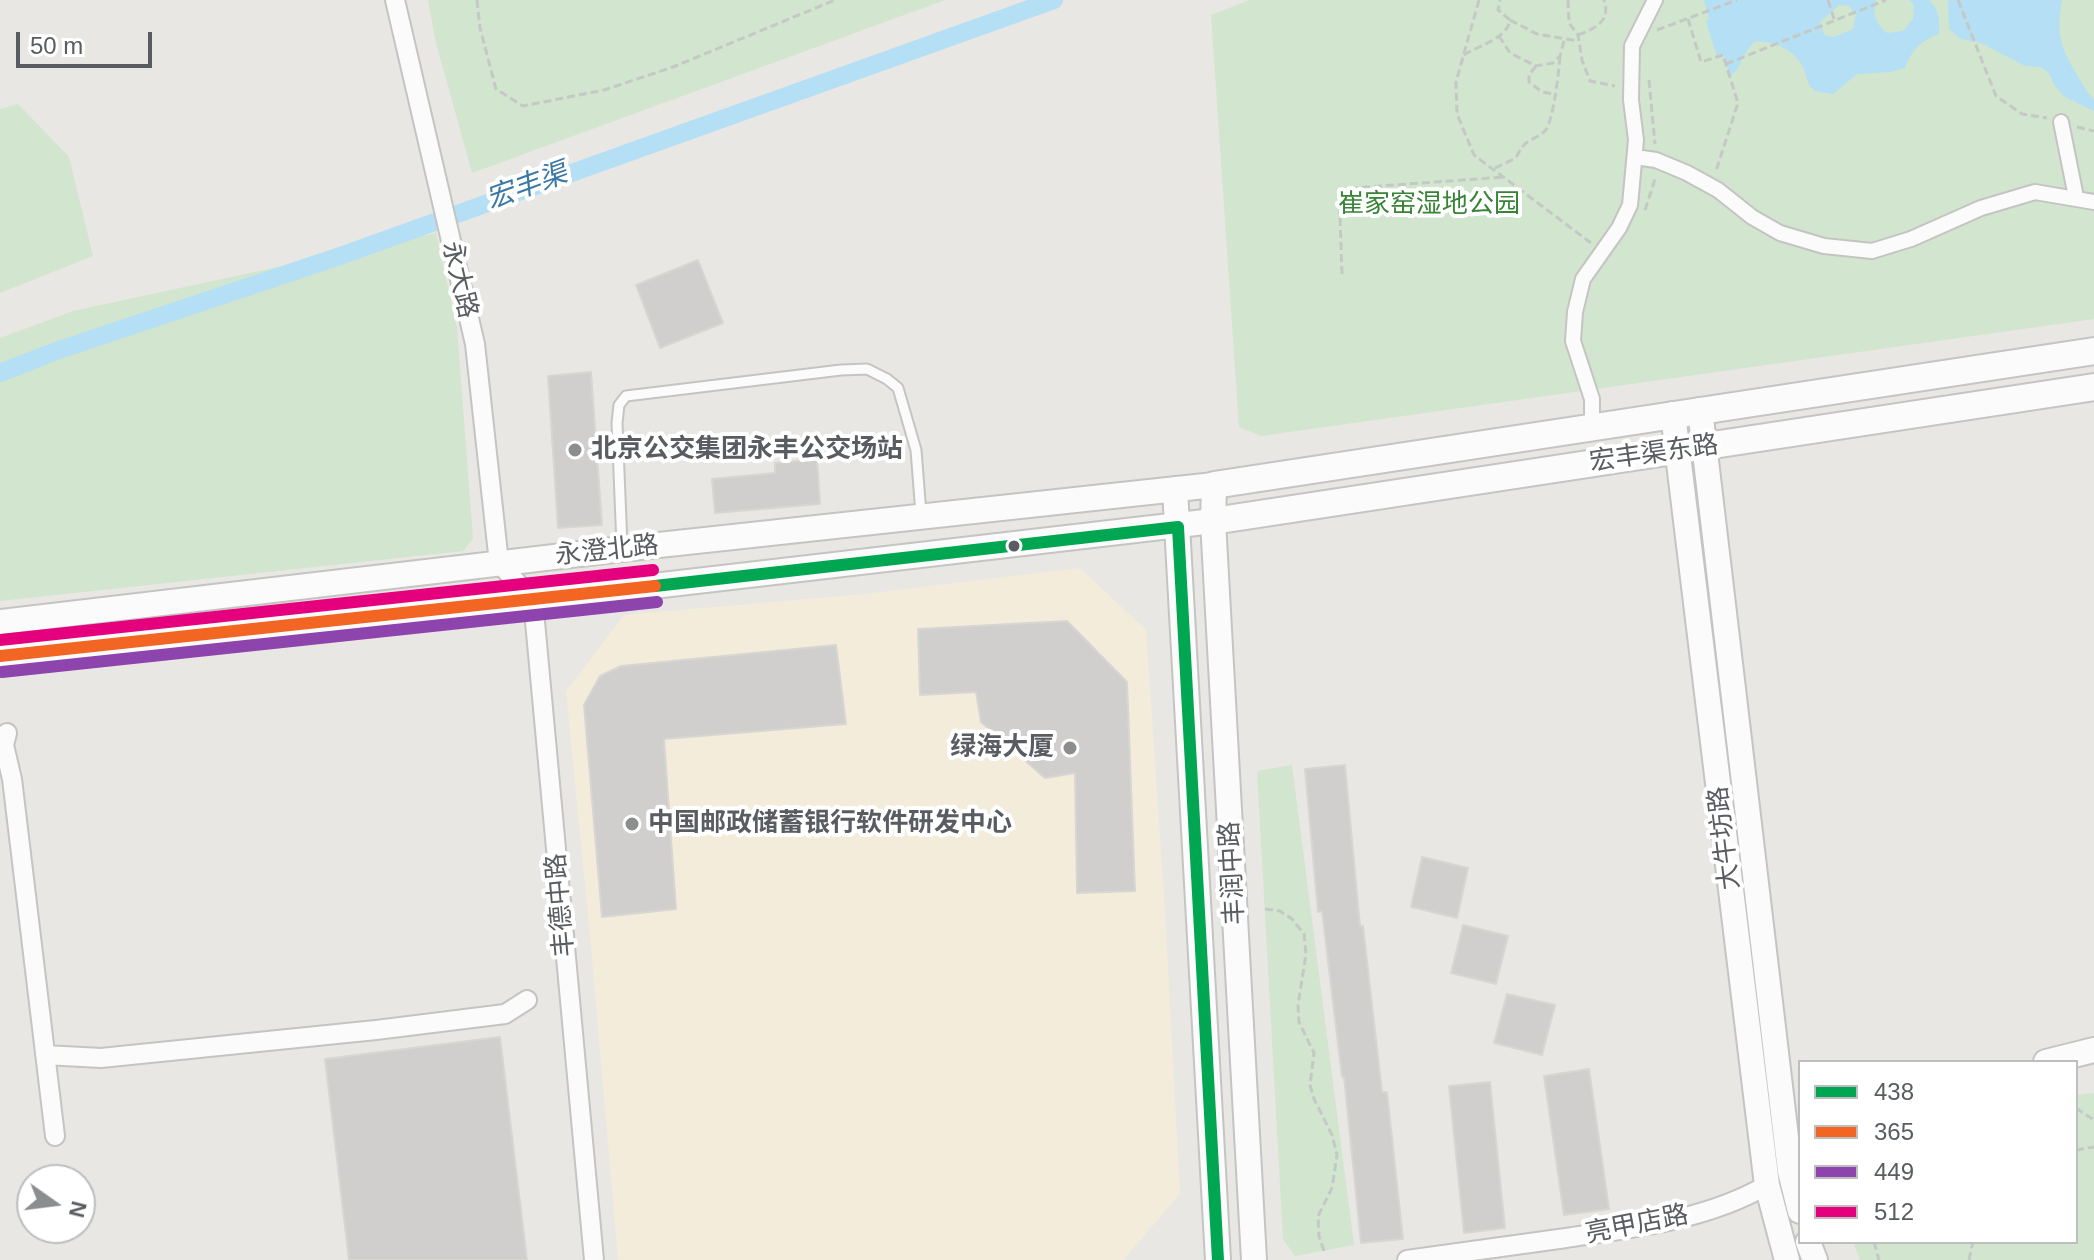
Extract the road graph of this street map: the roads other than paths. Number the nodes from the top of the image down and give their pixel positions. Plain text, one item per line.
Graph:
1 (395, 0) edge
2 (1655, 0) edge
3 (2061, 122) dead end
4 (1635, 157) junction
5 (2076, 197) junction
6 (2094, 202) edge
7 (2094, 351) edge
8 (2094, 387) edge
9 (1700, 410) junction
10 (1673, 414) junction
11 (1592, 427) junction
12 (1705, 447) junction
13 (1678, 450) junction
14 (1214, 485) junction
15 (1175, 489) junction
16 (921, 518) junction
17 (1213, 521) junction
18 (1178, 527) junction
19 (622, 549) junction
20 (499, 563) junction
21 (533, 600) junction
22 (0, 622) edge
23 (0, 656) edge
24 (7, 733) dead end
25 (527, 1000) dead end
26 (2094, 1050) edge
27 (45, 1055) junction
28 (2054, 1060) edge
29 (55, 1136) dead end
30 (1795, 1168) edge
31 (1767, 1185) junction
32 (1798, 1194) edge
33 (594, 1260) edge
34 (1218, 1260) edge
35 (1254, 1260) edge
36 (1407, 1260) edge
37 (1787, 1260) edge

1 - 20 street, 永大路
2 - 4 street
3 - 5 street
4 - 5 street
4 - 11 street
5 - 6 street
7 - 9 main road, 宏丰渠东路
8 - 12 main road, 宏丰渠东路
9 - 10 main road, 宏丰渠东路
9 - 12 street, 大牛坊路
10 - 11 main road, 宏丰渠东路
10 - 13 street, 大牛坊路
11 - 14 main road, 宏丰渠东路
12 - 13 main road, 宏丰渠东路
12 - 30 street, 大牛坊路
13 - 17 main road, 宏丰渠东路
13 - 31 street, 大牛坊路
14 - 15 street, 永澄北路
14 - 17 street, 丰润中路
15 - 16 street, 永澄北路
15 - 18 street, 丰润中路
16 - 19 street, 永澄北路
16 - 19 lane
17 - 18 street, 永澄北路
17 - 35 street, 丰润中路
18 - 21 street, 永澄北路
18 - 34 street, 丰润中路
19 - 20 street, 永澄北路
20 - 21 street
20 - 22 street, 永澄北路
21 - 23 street, 永澄北路
21 - 33 street, 丰德中路
24 - 27 street
25 - 27 street
26 - 28 street
27 - 29 street
30 - 31 street
30 - 32 street, 大牛坊路
31 - 36 street, 亮甲店路
31 - 37 street, 大牛坊路

